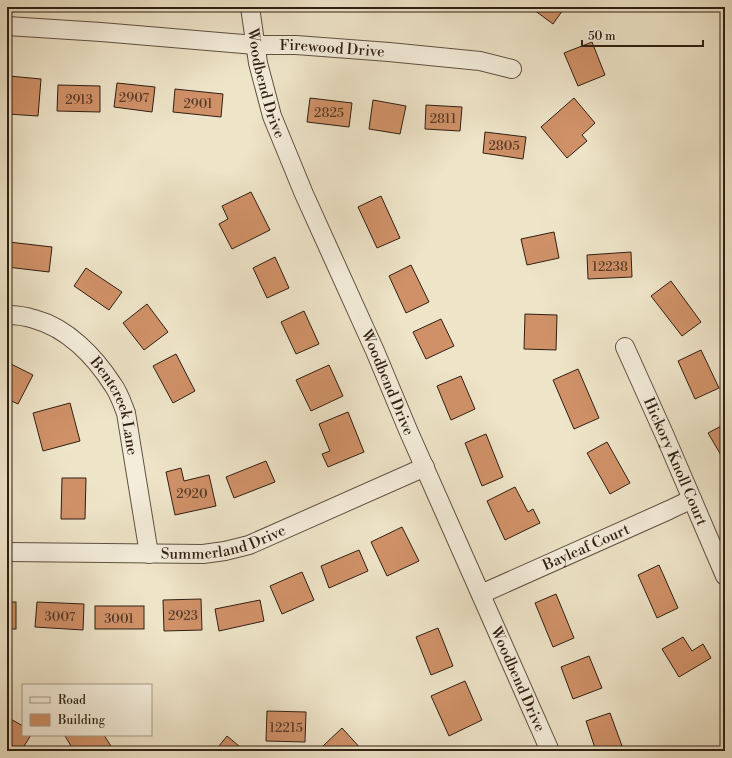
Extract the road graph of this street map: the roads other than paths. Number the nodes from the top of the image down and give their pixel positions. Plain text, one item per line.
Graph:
1 (250, 7) edge
2 (7, 26) edge
3 (256, 44) junction
4 (512, 69) dead end
5 (7, 315) edge
6 (625, 347) dead end
7 (425, 467) junction
8 (692, 499) junction
9 (7, 552) edge
10 (149, 554) junction
11 (725, 576) edge
12 (481, 594) junction
13 (550, 751) edge

1 - 3 street, Woodbend Drive
2 - 3 street, Firewood Drive
3 - 4 street, Firewood Drive
3 - 7 street, Woodbend Drive
5 - 10 street, Bentcreek Lane
6 - 8 street, Hickory Knoll Court
7 - 10 street, Summerland Drive
7 - 12 street, Woodbend Drive
8 - 11 street, Hickory Knoll Court
8 - 12 street, Bayleaf Court
9 - 10 street, Summerland Drive
12 - 13 street, Woodbend Drive

